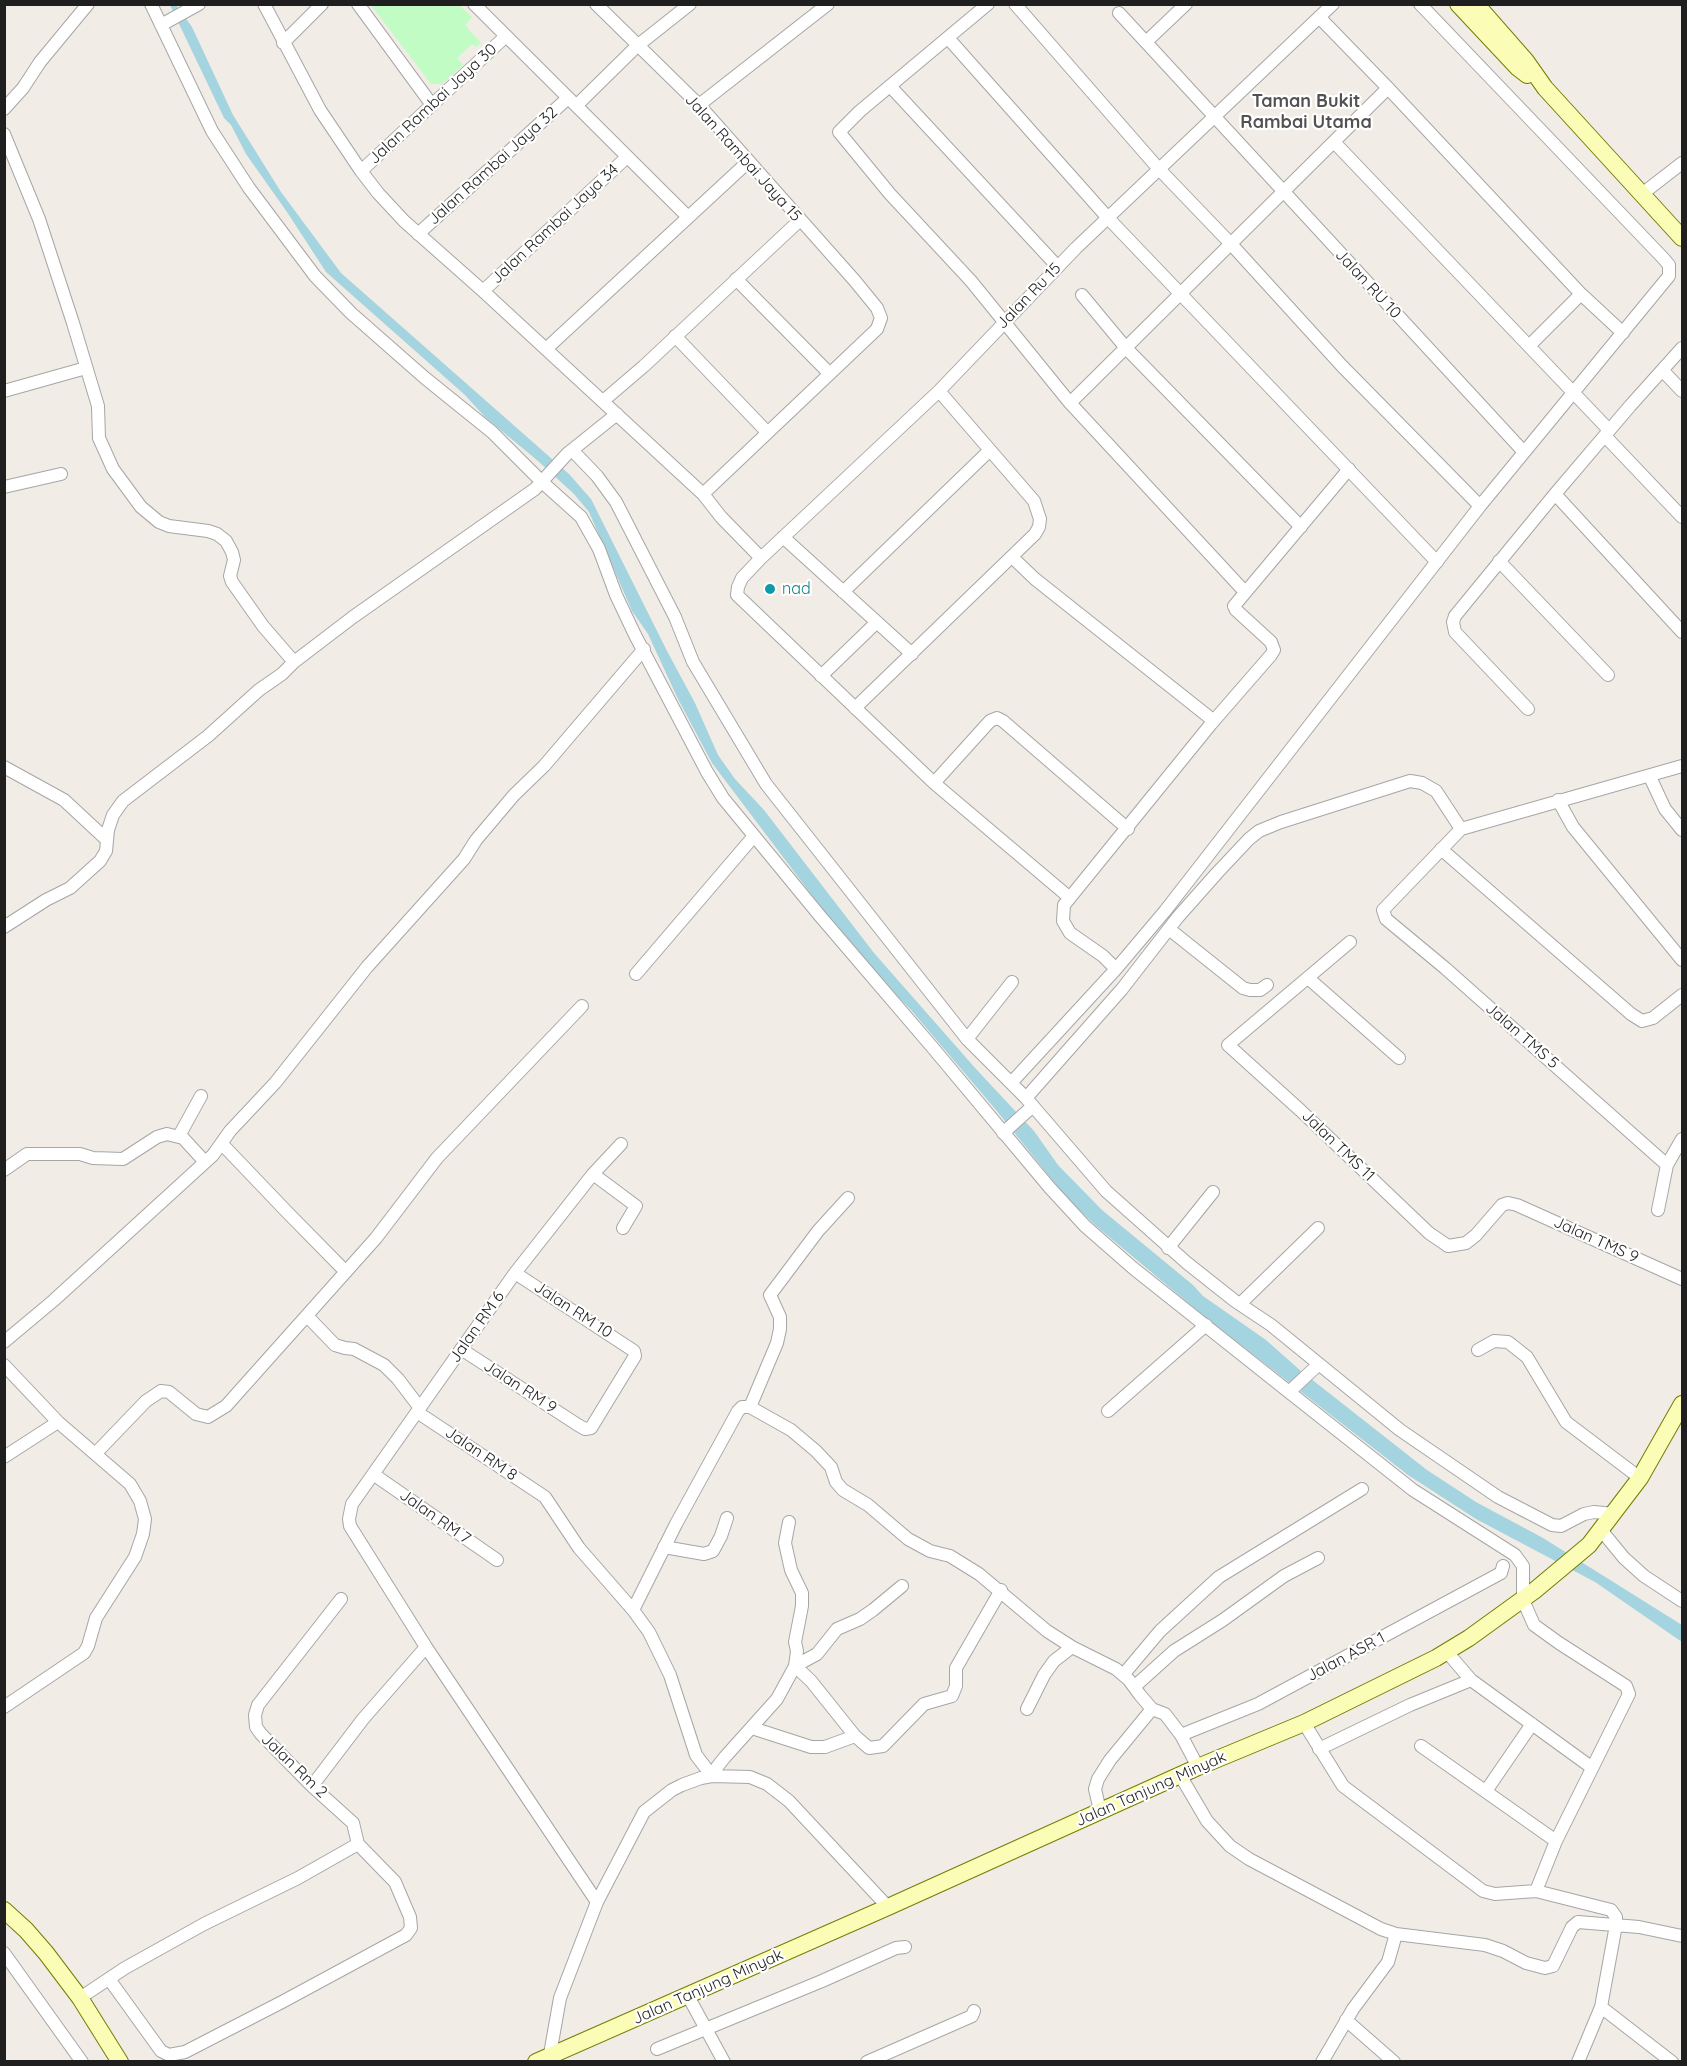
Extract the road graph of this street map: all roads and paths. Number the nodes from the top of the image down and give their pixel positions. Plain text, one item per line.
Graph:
1 (88, 4) edge
2 (151, 4) edge
3 (264, 4) edge
4 (322, 4) edge
5 (358, 4) edge
6 (474, 4) edge
7 (596, 4) edge
8 (690, 4) edge
9 (828, 4) edge
10 (988, 4) edge
11 (1015, 4) edge
12 (1186, 4) edge
13 (1333, 4) edge
14 (1420, 4) edge
15 (1458, 4) edge
16 (1476, 4) edge
17 (197, 6) edge
18 (1119, 13) dead end
19 (1319, 17) junction
20 (165, 23) junction
21 (506, 36) junction
22 (948, 38) junction
23 (1146, 42) junction
24 (283, 43) junction
25 (637, 46) junction
26 (890, 86) junction
27 (1389, 88) junction
28 (1545, 88) junction
29 (572, 101) junction
30 (432, 105) junction
31 (699, 105) junction
32 (4, 110) edge
33 (1213, 116) junction
34 (4, 134) edge
35 (1334, 142) junction
36 (627, 157) junction
37 (749, 161) junction
38 (1683, 163) edge
39 (1158, 168) junction
40 (361, 171) junction
41 (1284, 192) junction
42 (1642, 194) junction
43 (688, 217) junction
44 (1108, 218) junction
45 (799, 221) junction
46 (418, 234) junction
47 (1683, 238) edge
48 (1231, 244) junction
49 (1057, 266) junction
50 (736, 279) junction
51 (483, 291) junction
52 (1181, 294) junction
53 (1581, 294) junction
54 (1082, 295) dead end
55 (1004, 322) junction
56 (1623, 333) junction
57 (675, 336) junction
58 (1529, 345) junction
59 (1126, 348) junction
60 (1683, 348) edge
61 (546, 349) junction
62 (86, 368) junction
63 (1663, 371) junction
64 (829, 373) junction
65 (4, 391) edge
66 (939, 391) junction
67 (1683, 391) edge
68 (1575, 394) junction
69 (603, 401) junction
70 (1070, 403) junction
71 (617, 414) junction
72 (767, 432) junction
73 (1607, 433) junction
74 (990, 450) junction
75 (1523, 451) junction
76 (570, 452) junction
77 (1349, 470) junction
78 (61, 474) dead end
79 (545, 478) junction
80 (4, 487) edge
81 (703, 494) junction
82 (1555, 494) junction
83 (1480, 506) junction
84 (1683, 516) edge
85 (1301, 527) junction
86 (783, 537) junction
87 (1012, 557) junction
88 (761, 558) junction
89 (1499, 561) junction
90 (1437, 562) junction
91 (843, 592) junction
92 (1245, 592) junction
93 (877, 622) junction
94 (1683, 632) edge
95 (644, 649) junction
96 (912, 654) junction
97 (294, 662) junction
98 (1608, 675) dead end
99 (821, 676) junction
100 (855, 708) junction
101 (1528, 709) dead end
102 (1214, 721) junction
103 (1683, 766) edge
104 (4, 768) edge
105 (1650, 777) junction
106 (934, 783) junction
107 (1558, 800) junction
108 (1128, 829) junction
109 (1461, 829) junction
110 (1683, 830) edge
111 (754, 836) junction
112 (107, 840) junction
113 (1441, 849) junction
114 (1185, 886) junction
115 (1198, 895) junction
116 (1070, 897) junction
117 (4, 927) edge
118 (1169, 929) junction
119 (1350, 942) dead end
120 (1683, 960) edge
121 (1116, 969) junction
122 (636, 974) dead end
123 (1308, 978) junction
124 (1012, 982) dead end
125 (1267, 985) dead end
126 (1683, 995) edge
127 (582, 1006) dead end
128 (967, 1039) junction
129 (1399, 1058) dead end
130 (1011, 1083) junction
131 (201, 1096) dead end
132 (1030, 1105) junction
133 (1006, 1131) junction
134 (179, 1136) junction
135 (1683, 1139) edge
136 (222, 1144) junction
137 (621, 1144) dead end
138 (205, 1162) junction
139 (1667, 1165) junction
140 (4, 1170) edge
141 (593, 1174) junction
142 (1213, 1192) dead end
143 (848, 1198) dead end
144 (1508, 1203) joint
145 (1658, 1209) dead end
146 (623, 1228) dead end
147 (1318, 1228) dead end
148 (1168, 1248) junction
149 (346, 1272) junction
150 (515, 1272) junction
151 (1683, 1279) edge
152 (1240, 1304) junction
153 (307, 1316) junction
154 (1206, 1325) junction
155 (4, 1342) edge
156 (461, 1349) junction
157 (1478, 1350) dead end
158 (4, 1365) edge
159 (1318, 1365) junction
160 (1292, 1390) junction
161 (1683, 1404) edge
162 (750, 1407) junction
163 (418, 1410) junction
164 (1108, 1411) dead end
165 (58, 1422) junction
166 (578, 1425) joint
167 (96, 1453) junction
168 (4, 1457) edge
169 (373, 1474) junction
170 (1640, 1478) junction
171 (1362, 1489) dead end
172 (1614, 1514) junction
173 (727, 1518) dead end
174 (789, 1522) dead end
175 (1601, 1530) junction
176 (664, 1547) junction
177 (1318, 1558) dead end
178 (497, 1560) dead end
179 (1503, 1566) dead end
180 (902, 1586) dead end
181 (1001, 1590) junction
182 (341, 1599) dead end
183 (1522, 1600) junction
184 (1683, 1601) edge
185 (633, 1610) junction
186 (426, 1647) junction
187 (1072, 1647) junction
188 (1447, 1652) junction
189 (795, 1666) junction
190 (1123, 1675) junction
191 (1471, 1680) junction
192 (1134, 1687) junction
193 (4, 1707) edge
194 (1027, 1709) dead end
195 (1152, 1709) junction
196 (1304, 1723) junction
197 (1532, 1724) junction
198 (752, 1728) junction
199 (1181, 1735) junction
200 (855, 1736) junction
201 (1421, 1746) dead end
202 (1318, 1749) junction
203 (1198, 1767) junction
204 (1591, 1767) junction
205 (1180, 1775) junction
206 (714, 1776) junction
207 (312, 1786) junction
208 (1486, 1791) junction
209 (1100, 1811) junction
210 (1556, 1841) junction
211 (357, 1844) junction
212 (1536, 1891) junction
213 (597, 1902) junction
214 (888, 1907) junction
215 (5, 1912) edge
216 (1616, 1925) junction
217 (1396, 1934) junction
218 (1683, 1936) edge
219 (905, 1947) dead end
220 (4, 1953) edge
221 (109, 1979) junction
222 (688, 1996) junction
223 (80, 1998) junction
224 (1601, 2007) junction
225 (974, 2011) dead end
226 (1346, 2020) junction
227 (705, 2029) junction
228 (657, 2049) dead end
229 (543, 2059) edge
230 (82, 2061) edge
231 (120, 2061) edge
232 (724, 2061) edge
233 (867, 2061) edge
234 (1322, 2061) edge
235 (1394, 2061) edge
236 (1578, 2061) edge
237 (1672, 2061) edge

1 - 32 street
2 - 20 street
3 - 24 street
4 - 24 street
5 - 30 street
6 - 21 street
7 - 25 street, Jalan Rambai Jaya 15
8 - 25 street, Jalan Rambai Jaya 32
9 - 31 street
10 - 22 street
11 - 39 street
12 - 23 street
13 - 19 street, Jalan Ru 15
14 - 56 street
15 - 28 main road
16 - 28 main road
17 - 20 street
18 - 23 street, Jalan RU 10
19 - 27 street
19 - 33 street, Jalan Ru 15
20 - 79 street
21 - 29 street
21 - 30 street, Jalan Rambai Jaya 30
22 - 26 street
22 - 44 street
23 - 33 street, Jalan RU 10
24 - 40 street
25 - 29 street, Jalan Rambai Jaya 32
25 - 31 street, Jalan Rambai Jaya 15
26 - 49 street
26 - 55 street
27 - 35 street
27 - 53 street
28 - 42 main road
29 - 36 street
29 - 46 street, Jalan Rambai Jaya 32
30 - 40 street, Jalan Rambai Jaya 30
31 - 37 street, Jalan Rambai Jaya 15
33 - 39 street, Jalan Ru 15
33 - 41 street, Jalan RU 10
34 - 62 street
35 - 41 street
35 - 58 street
36 - 43 street
36 - 51 street, Jalan Rambai Jaya 34
37 - 43 street
37 - 45 street, Jalan Rambai Jaya 15
38 - 42 street
39 - 44 street, Jalan Ru 15
39 - 48 street
40 - 46 street
41 - 48 street
41 - 75 street, Jalan RU 10
42 - 47 main road
43 - 61 street
44 - 49 street, Jalan Ru 15
44 - 52 street
45 - 50 street
45 - 64 street, Jalan Rambai Jaya 15
46 - 51 street
48 - 52 street
48 - 83 street
49 - 55 street, Jalan Ru 15
50 - 57 street
50 - 64 street
51 - 61 street
52 - 59 street
52 - 77 street
53 - 56 street
53 - 58 street
54 - 59 street
55 - 66 street, Jalan Ru 15
55 - 70 street
56 - 68 street
57 - 69 street
57 - 72 street
58 - 68 street
59 - 70 street
59 - 85 street
60 - 63 street
61 - 69 street
62 - 65 street
62 - 97 street
63 - 67 street
63 - 73 street
64 - 72 street
66 - 74 street
66 - 86 street, Jalan Ru 15
68 - 73 street
68 - 75 street
69 - 71 street
70 - 92 street
71 - 76 street
71 - 81 street
72 - 81 street
73 - 82 street
73 - 84 street
74 - 87 street
74 - 91 street
75 - 83 street
76 - 79 street
76 - 128 street
77 - 85 street
77 - 90 street
78 - 80 street
79 - 95 street
79 - 97 street
81 - 88 street
82 - 89 street
82 - 94 street
83 - 90 street
85 - 92 street
86 - 88 street, Jalan Ru 15
86 - 91 street
87 - 96 street
87 - 102 street
88 - 99 street, Jalan Ru 15
89 - 98 street
89 - 101 street
90 - 114 street
91 - 93 street
92 - 102 street
93 - 96 street
93 - 99 street
95 - 111 street
95 - 136 street
96 - 100 street
97 - 112 street
99 - 100 street
100 - 106 street
102 - 108 street
103 - 105 street
104 - 112 street
105 - 107 street
105 - 110 street
106 - 108 street
106 - 116 street
107 - 109 street
107 - 120 street
108 - 116 street
109 - 113 street
109 - 115 street
111 - 122 street
111 - 133 street
112 - 117 street
113 - 126 street
113 - 139 street, Jalan TMS 5
114 - 115 street
114 - 121 street
115 - 118 street
116 - 121 street
118 - 125 street
118 - 132 street
119 - 123 street
121 - 130 street
123 - 129 street
123 - 144 street, Jalan TMS 11
124 - 128 street
127 - 149 street
128 - 130 street
130 - 132 street
131 - 134 street
132 - 133 street
132 - 148 street
133 - 154 street
134 - 138 street
134 - 140 street
135 - 139 street
136 - 138 street
136 - 149 street
137 - 141 street, Jalan RM 6
138 - 155 street
139 - 145 street
141 - 146 street
141 - 150 street, Jalan RM 6
142 - 148 street
143 - 162 street
144 - 151 street, Jalan TMS 9
147 - 152 street
148 - 152 street
149 - 153 street
150 - 156 street, Jalan RM 6
150 - 166 street, Jalan RM 10
152 - 159 street
153 - 163 street, Jalan RM 8
153 - 167 street
154 - 160 street
154 - 164 street
156 - 163 street, Jalan RM 6
156 - 166 street, Jalan RM 9
157 - 170 street
158 - 165 street
159 - 160 street
159 - 172 street
160 - 183 street
161 - 170 main road, Jalan Tanjung Minyak
162 - 176 street
162 - 181 street
163 - 169 street, Jalan RM 6
163 - 185 street, Jalan RM 8
165 - 167 street
165 - 168 street
167 - 193 street
169 - 178 street, Jalan RM 7
169 - 186 street, Jalan RM 6
170 - 172 main road, Jalan Tanjung Minyak
171 - 190 street
172 - 175 main road, Jalan Tanjung Minyak
173 - 176 street
174 - 189 street
175 - 183 main road, Jalan Tanjung Minyak
175 - 184 street
176 - 185 street
177 - 192 street
179 - 199 street, Jalan ASR 1
180 - 189 street
181 - 187 street
181 - 200 street
182 - 207 street, Jalan Rm 2
183 - 188 main road, Jalan Tanjung Minyak
183 - 204 street
185 - 206 street
186 - 207 street
186 - 213 street
187 - 190 street
187 - 194 street
188 - 191 street
188 - 196 main road, Jalan Tanjung Minyak
189 - 198 street
189 - 200 street
190 - 192 street
191 - 197 street
191 - 202 street
192 - 195 street
195 - 199 street
195 - 209 street
196 - 202 street
196 - 203 main road, Jalan Tanjung Minyak
197 - 204 street
197 - 208 street
198 - 200 street
198 - 206 street
199 - 203 street
201 - 208 street
202 - 212 street
203 - 205 main road, Jalan Tanjung Minyak
204 - 210 street
205 - 209 main road, Jalan Tanjung Minyak
205 - 217 street
206 - 213 street
206 - 214 street
207 - 211 street, Jalan Rm 2
208 - 210 street
209 - 214 main road, Jalan Tanjung Minyak
210 - 212 street
211 - 221 street
211 - 221 street
212 - 216 street
213 - 229 street
214 - 222 main road, Jalan Tanjung Minyak
215 - 223 main road
216 - 217 street
216 - 218 street
216 - 224 street
217 - 226 street
219 - 227 street
220 - 230 street
221 - 223 street
222 - 227 street
222 - 229 main road, Jalan Tanjung Minyak
223 - 231 main road
224 - 236 street
224 - 237 street
225 - 233 street
226 - 234 street
226 - 235 street
227 - 228 street
227 - 232 street

